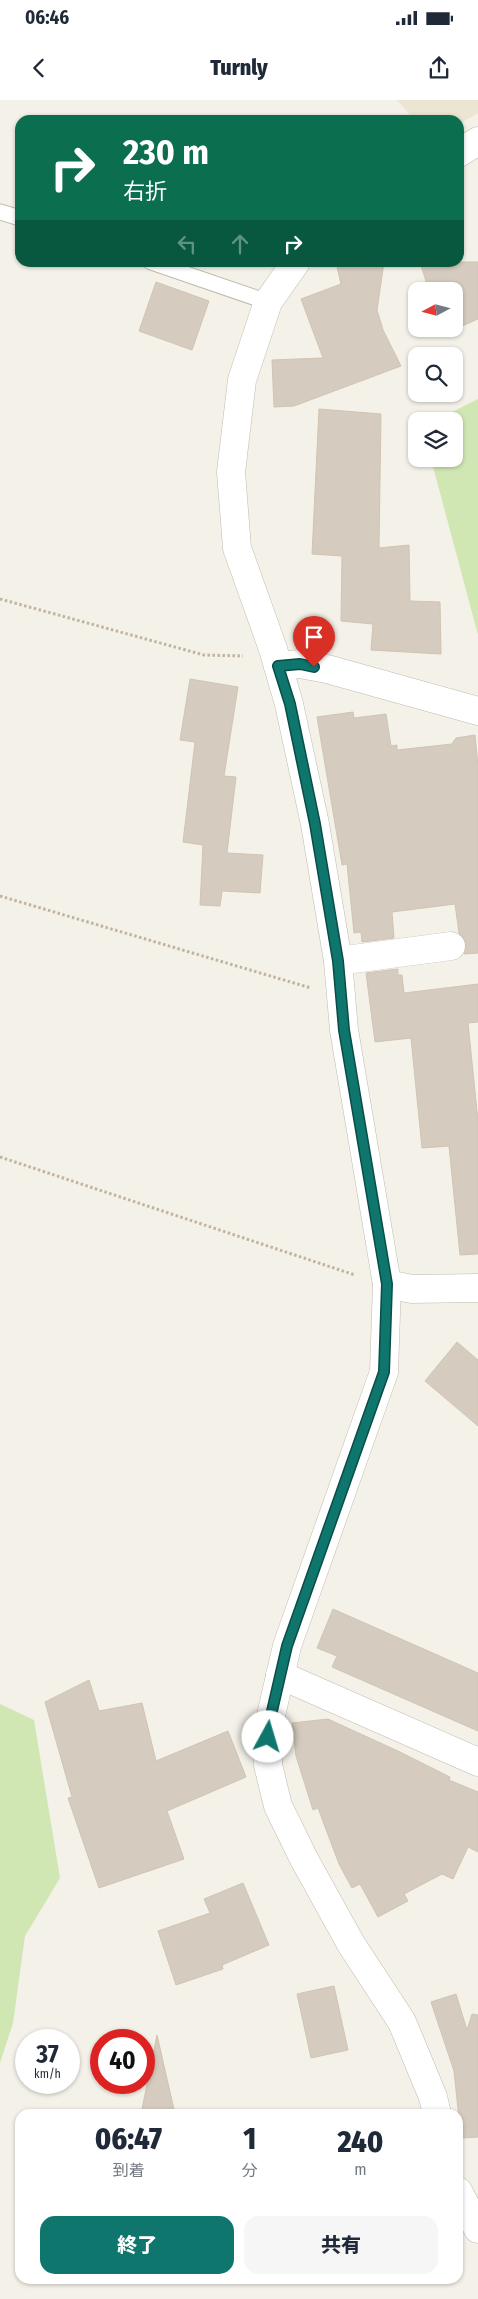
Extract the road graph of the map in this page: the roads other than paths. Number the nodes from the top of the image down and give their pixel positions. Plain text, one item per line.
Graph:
1 (478, 141) edge
2 (464, 149) edge
3 (0, 212) edge
4 (15, 216) edge
5 (166, 267) edge
6 (292, 267) edge
7 (268, 302) junction
8 (276, 657) junction
9 (478, 711) edge
10 (451, 946) dead end
11 (338, 961) junction
12 (387, 1284) junction
13 (478, 1288) edge
14 (280, 1674) junction
15 (478, 1762) edge
16 (436, 2109) edge
17 (463, 2200) edge
18 (478, 2228) edge

1 - 2 street
3 - 4 lane
5 - 7 lane
6 - 7 street
7 - 8 street
8 - 9 street
8 - 11 street
10 - 11 street
11 - 12 street
12 - 13 street
12 - 14 street
14 - 15 street
14 - 16 street
17 - 18 street

